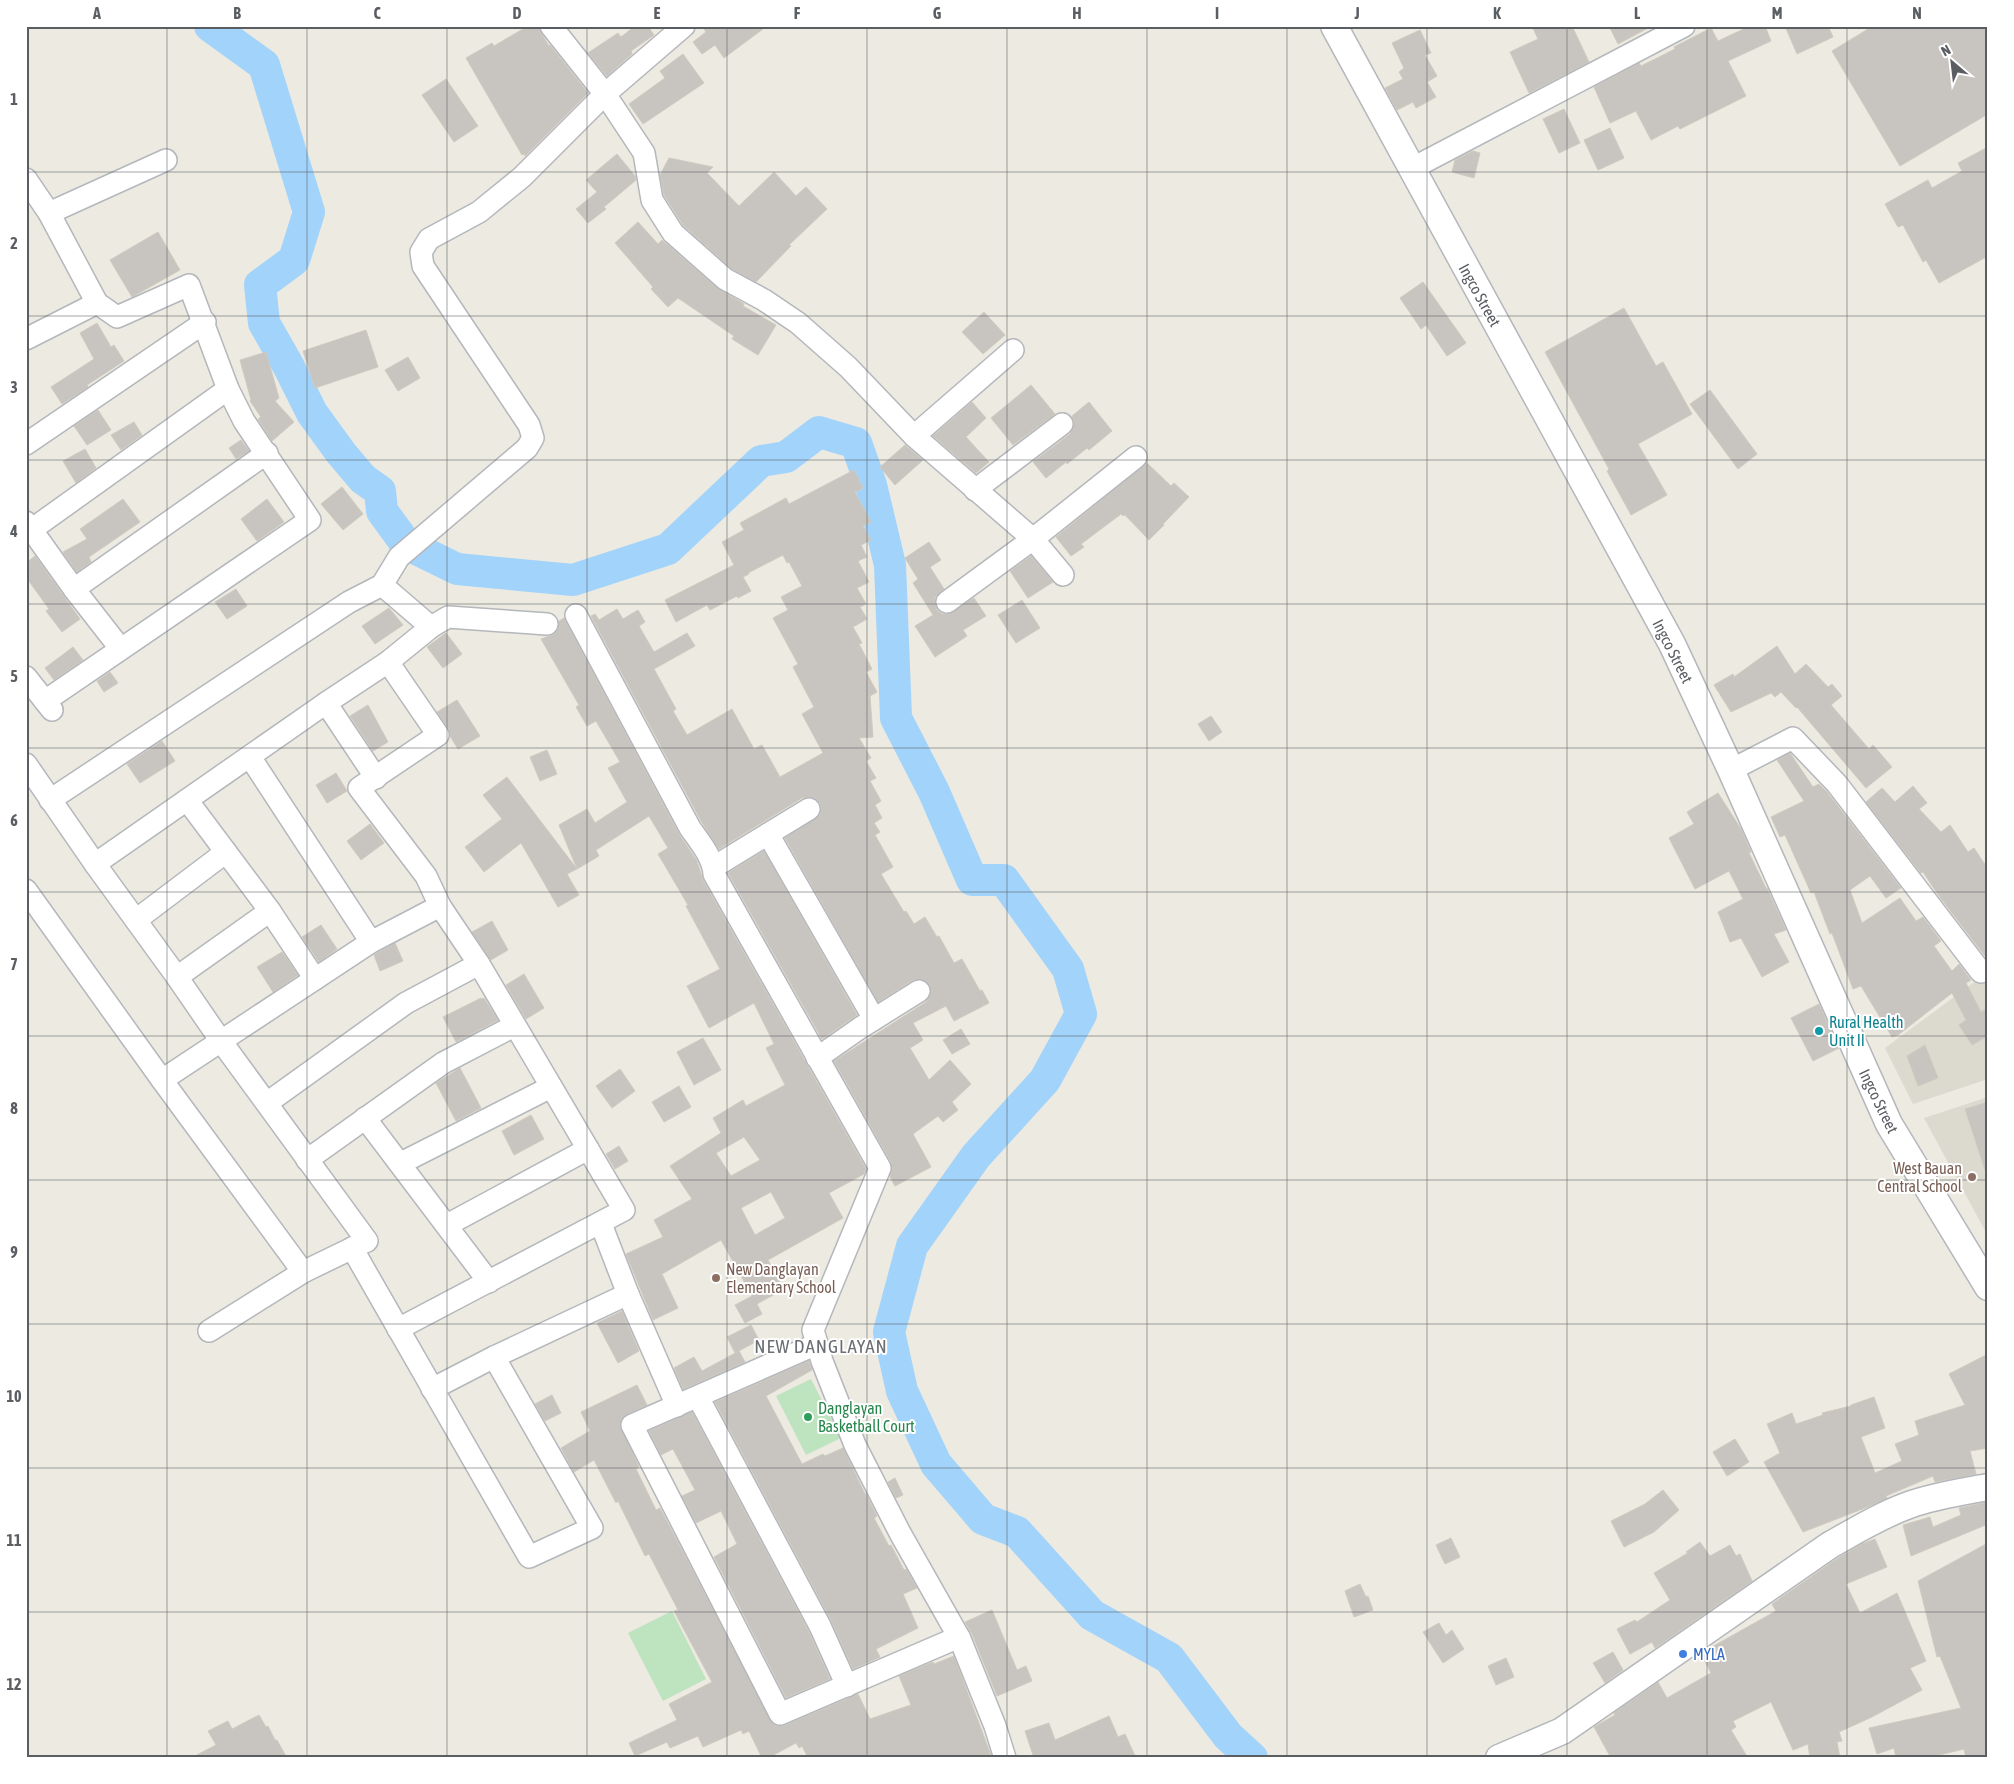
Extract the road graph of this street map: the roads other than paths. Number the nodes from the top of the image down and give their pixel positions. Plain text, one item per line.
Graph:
1 (551, 26) edge
2 (1334, 26) edge
3 (1684, 26) edge
4 (673, 30) edge
5 (606, 94) junction
6 (166, 160) dead end
7 (1412, 169) junction
8 (26, 179) edge
9 (49, 212) junction
10 (98, 303) junction
11 (204, 322) junction
12 (26, 339) edge
13 (1013, 350) dead end
14 (228, 389) junction
15 (1062, 424) dead end
16 (914, 436) junction
17 (26, 444) edge
18 (266, 453) junction
19 (1136, 457) dead end
20 (975, 490) junction
21 (29, 526) edge
22 (1033, 539) junction
23 (1063, 575) dead end
24 (382, 585) junction
25 (74, 589) junction
26 (947, 602) dead end
27 (576, 615) dead end
28 (547, 624) dead end
29 (431, 627) junction
30 (120, 648) junction
31 (388, 662) junction
32 (26, 677) edge
33 (326, 703) junction
34 (250, 757) junction
35 (26, 764) edge
36 (1731, 770) junction
37 (376, 778) junction
38 (50, 800) junction
39 (188, 800) junction
40 (809, 809) dead end
41 (768, 834) junction
42 (226, 852) junction
43 (95, 864) junction
44 (714, 867) junction
45 (26, 890) edge
46 (440, 906) junction
47 (270, 912) junction
48 (136, 920) junction
49 (371, 942) junction
50 (479, 964) junction
51 (1981, 972) dead end
52 (177, 977) junction
53 (315, 979) junction
54 (919, 991) dead end
55 (874, 1019) junction
56 (514, 1026) junction
57 (220, 1041) junction
58 (817, 1058) junction
59 (162, 1080) junction
60 (551, 1086) junction
61 (267, 1102) junction
62 (365, 1118) junction
63 (588, 1149) junction
64 (306, 1160) junction
65 (401, 1163) junction
66 (601, 1224) junction
67 (446, 1225) junction
68 (352, 1248) junction
69 (303, 1272) junction
70 (488, 1282) junction
71 (1988, 1287) edge
72 (628, 1294) junction
73 (398, 1329) junction
74 (209, 1331) dead end
75 (817, 1344) junction
76 (494, 1357) junction
77 (432, 1389) junction
78 (698, 1397) junction
79 (677, 1406) junction
80 (1988, 1487) edge
81 (959, 1637) junction
82 (847, 1686) junction
83 (1005, 1758) edge
84 (1499, 1758) edge

1 - 5 street
2 - 7 street, Ingco Street
3 - 7 street
4 - 5 street
5 - 16 street
5 - 24 street
6 - 9 street
7 - 36 street, Ingco Street
8 - 9 street
9 - 10 street
10 - 11 street
10 - 12 street
11 - 14 street
11 - 17 street
13 - 16 street
14 - 18 street
14 - 21 street
15 - 20 street
16 - 20 street
18 - 25 street
18 - 30 street
19 - 22 street
20 - 22 street
21 - 25 street
22 - 23 street
22 - 26 street
24 - 29 street
24 - 38 street
25 - 30 street
27 - 44 street
28 - 29 street
29 - 31 street
30 - 32 street
31 - 33 street
31 - 37 street
33 - 34 street
33 - 37 street
34 - 39 street
34 - 49 street
35 - 38 street
36 - 51 street
36 - 71 street, Ingco Street
37 - 46 street
38 - 43 street
39 - 42 street
39 - 43 street
40 - 41 street
41 - 44 street
41 - 55 street
42 - 47 street
42 - 48 street
43 - 48 street
44 - 58 street
45 - 59 street
46 - 49 street
46 - 50 street
47 - 52 street
47 - 53 street
48 - 52 street
49 - 53 street
50 - 56 street
50 - 61 street
52 - 57 street
53 - 57 street
54 - 55 street
55 - 58 street
56 - 60 street
56 - 62 street
57 - 59 street
57 - 61 street
58 - 75 street
59 - 69 street
60 - 63 street
60 - 65 street
61 - 64 street
62 - 64 street
62 - 65 street
63 - 66 street
63 - 67 street
64 - 68 street
65 - 67 street
66 - 70 street
66 - 72 street
67 - 70 street
68 - 69 street
68 - 73 street
69 - 74 street
70 - 73 street
72 - 76 street
72 - 79 street
73 - 77 street
75 - 78 street
75 - 81 street
76 - 77 street
76 - 77 street
78 - 79 street
78 - 82 street
79 - 82 street
80 - 84 street
81 - 82 street
81 - 83 street

